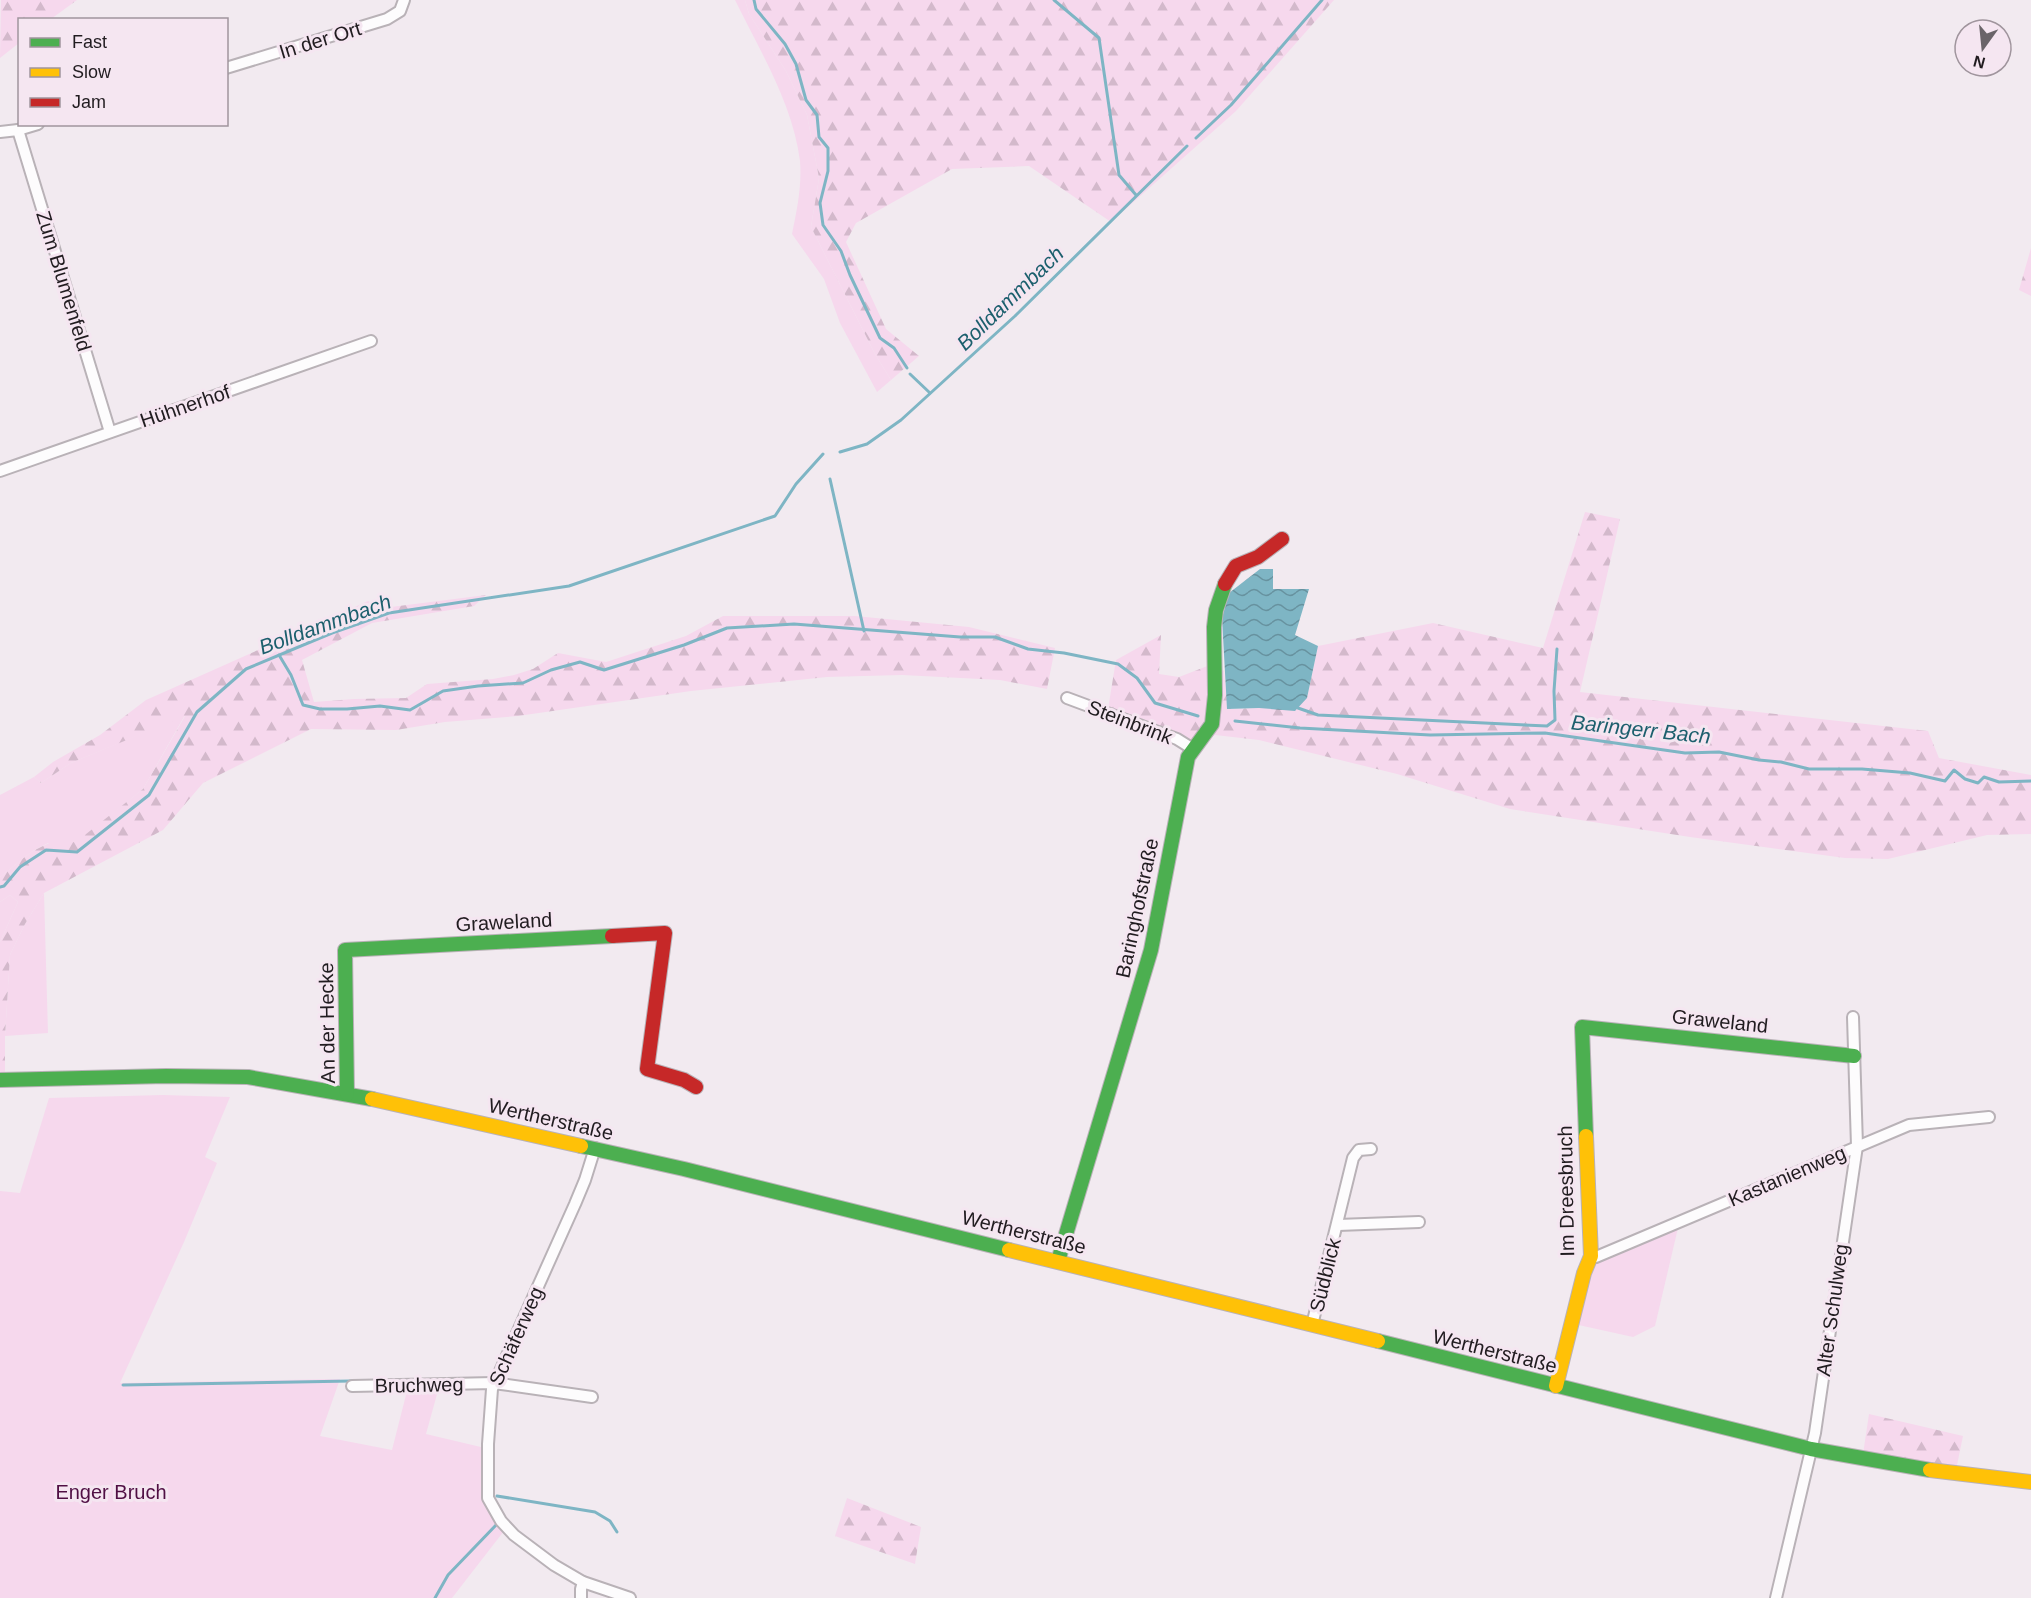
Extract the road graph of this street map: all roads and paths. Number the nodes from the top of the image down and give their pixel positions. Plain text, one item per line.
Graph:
1 (404, 0) edge
2 (228, 67) edge
3 (31, 126) edge
4 (18, 130) junction
5 (0, 132) edge
6 (371, 341) dead end
7 (110, 432) junction
8 (0, 471) edge
9 (1282, 539) dead end
10 (1066, 698) dead end
11 (1193, 749) junction
12 (345, 950) joint
13 (1853, 1017) dead end
14 (1582, 1027) joint
15 (1854, 1056) junction
16 (0, 1080) edge
17 (696, 1087) dead end
18 (347, 1095) junction
19 (1989, 1117) dead end
20 (1857, 1146) junction
21 (595, 1148) junction
22 (1371, 1149) dead end
23 (1419, 1221) dead end
24 (1338, 1225) junction
25 (1591, 1257) junction
26 (1059, 1261) junction
27 (1312, 1325) junction
28 (494, 1383) junction
29 (352, 1386) dead end
30 (1556, 1386) junction
31 (592, 1397) dead end
32 (1811, 1449) junction
33 (2031, 1482) edge
34 (582, 1582) junction
35 (581, 1598) edge
36 (630, 1598) edge
37 (1776, 1598) edge

1 - 2 street, In der Ort
3 - 4 street
4 - 5 street
4 - 7 street, Zum Blumenfeld
6 - 7 street, Hühnerhof
7 - 8 street, Hühnerhof
9 - 11 main road, Baringhofstraße
10 - 11 street, Steinbrink
11 - 26 main road, Baringhofstraße
12 - 17 main road, Graweland
12 - 18 main road, An der Hecke
13 - 15 street, Alter Schulweg
14 - 15 main road, Graweland
14 - 25 main road, Im Dreesbruch
15 - 20 street, Alter Schulweg
16 - 18 main road, Wertherstraße
18 - 21 main road, Wertherstraße
19 - 20 street, Kastanienweg
20 - 25 street, Kastanienweg
20 - 32 street, Alter Schulweg
21 - 26 main road, Wertherstraße
21 - 28 street, Schäferweg
22 - 24 street, Südblick
23 - 24 street, Südblick
24 - 27 street, Südblick
25 - 30 main road, Im Dreesbruch
26 - 27 main road, Wertherstraße
27 - 30 main road, Wertherstraße
28 - 29 street, Bruchweg
28 - 31 street, Bruchweg
28 - 34 street, Schäferweg
30 - 32 main road, Wertherstraße
32 - 33 main road, Wertherstraße
32 - 37 street, Alter Schulweg
34 - 35 street
34 - 36 street, Schäferweg

